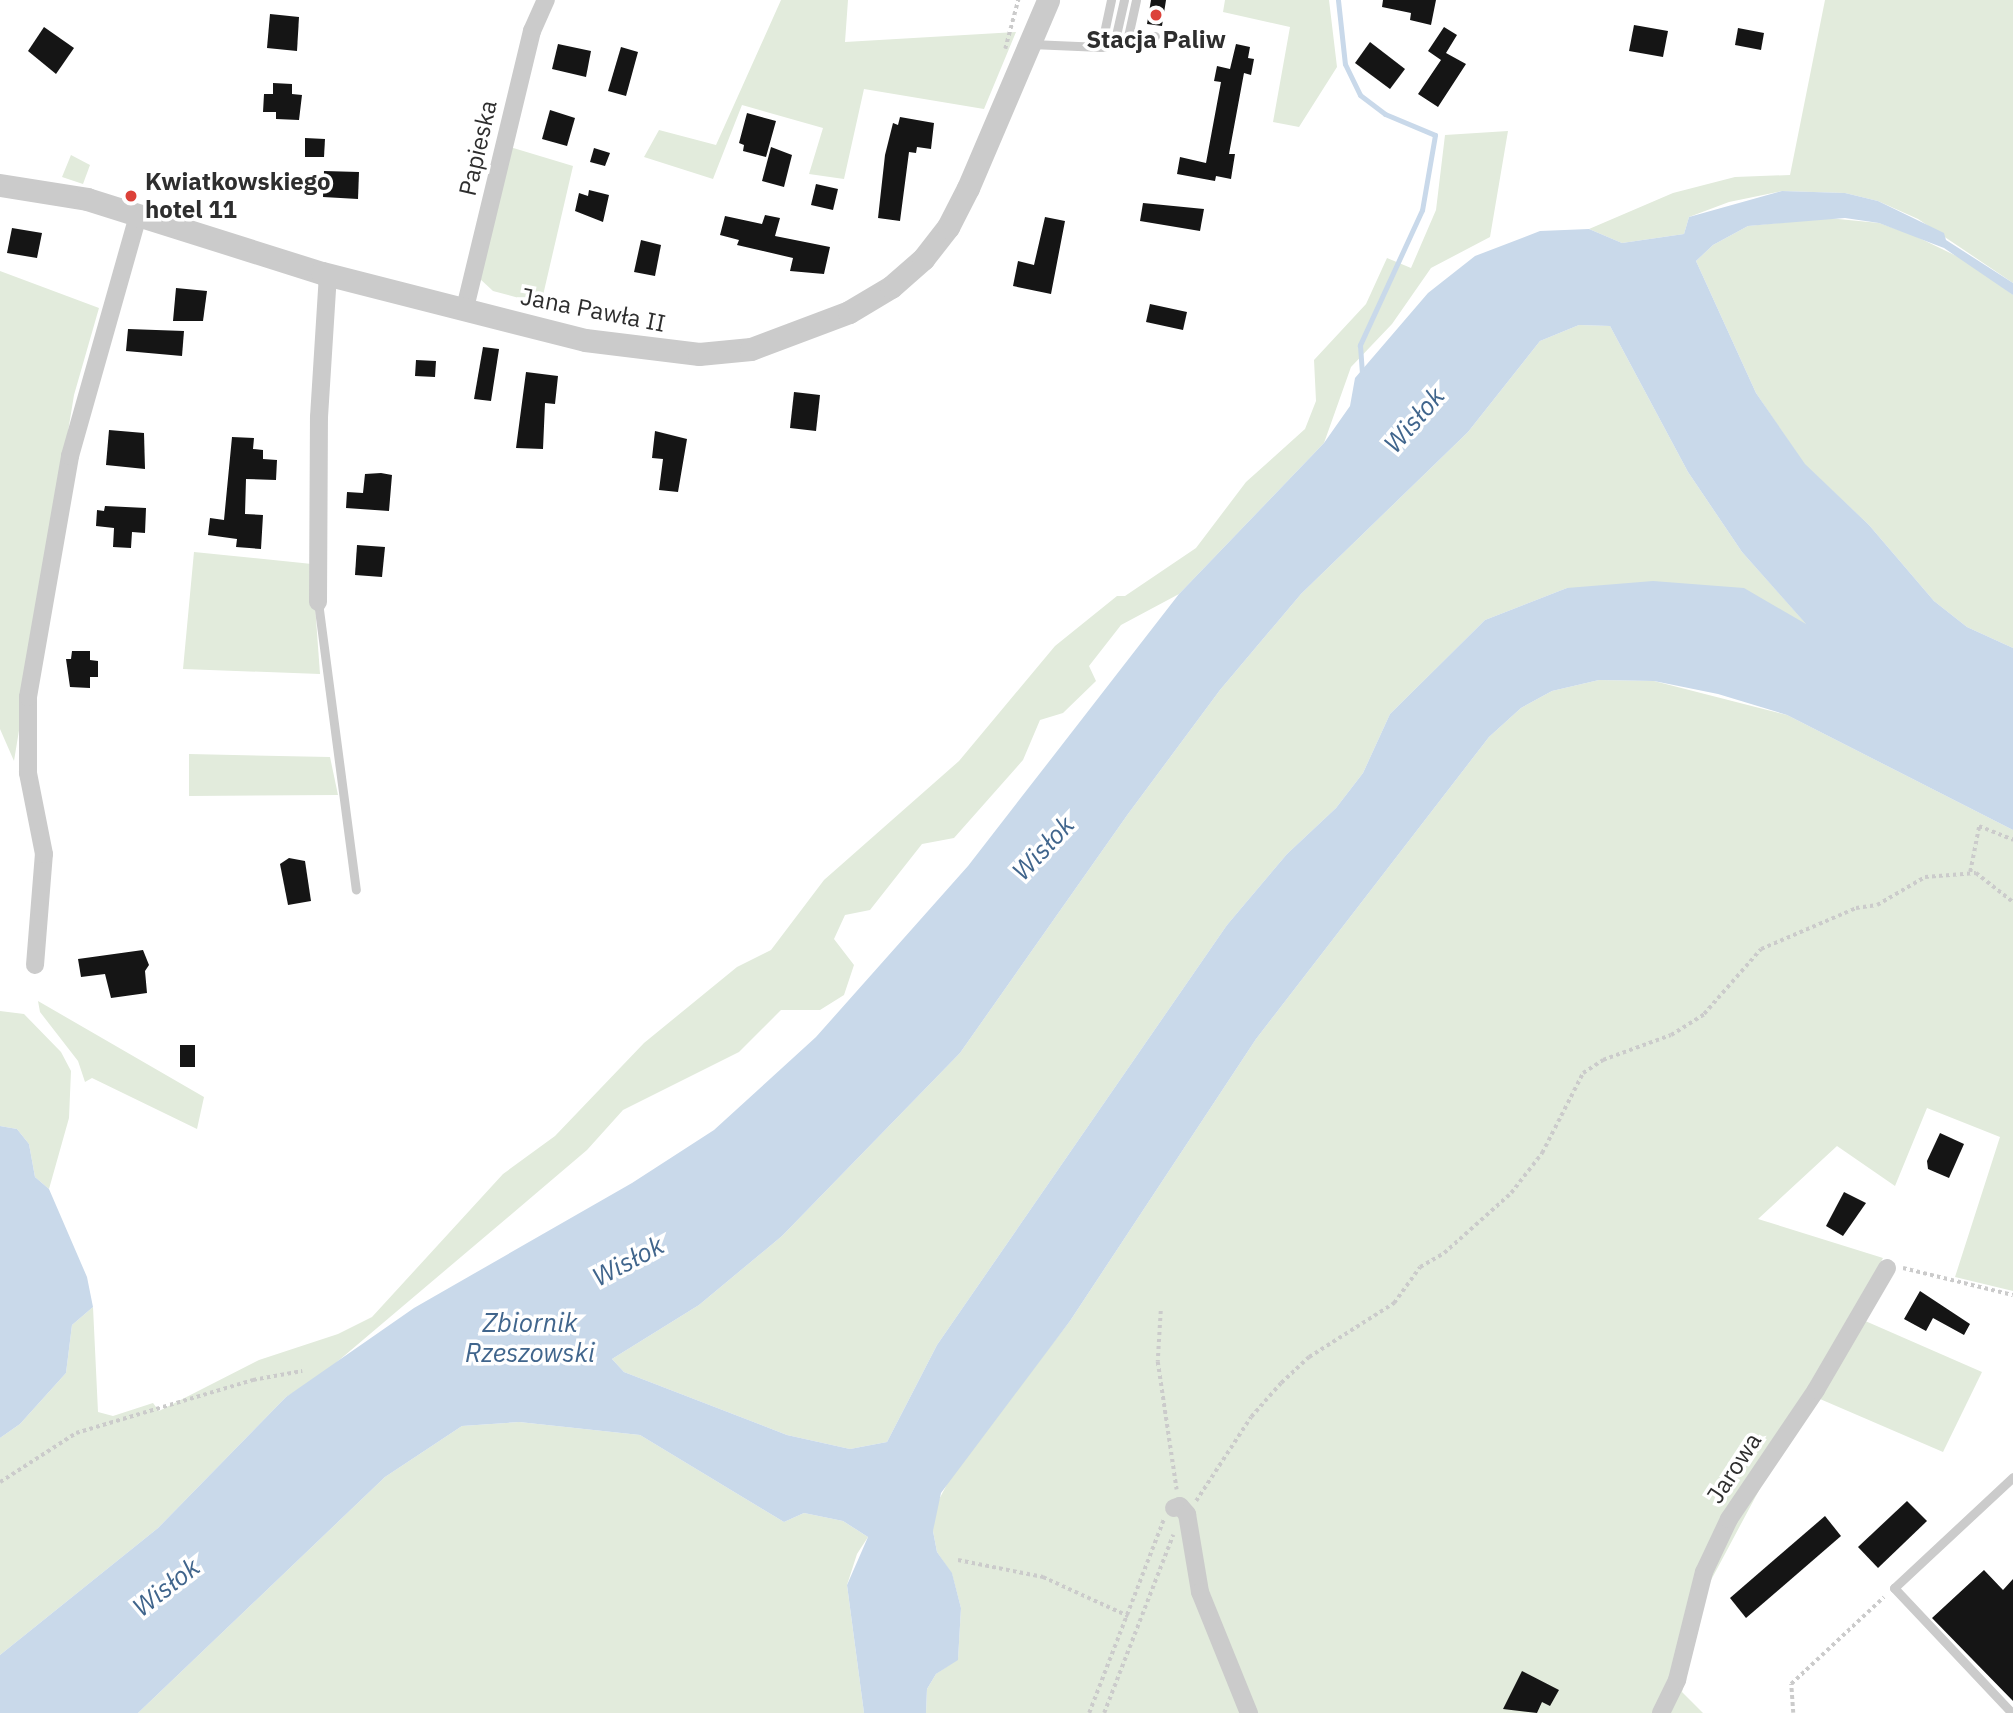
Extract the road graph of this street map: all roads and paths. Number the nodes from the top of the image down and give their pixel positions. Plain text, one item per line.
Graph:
1 (545, 0) edge
2 (1018, 0) edge
3 (1048, 0) edge
4 (1111, 0) edge
5 (1124, 0) edge
6 (1136, 0) edge
7 (1156, 36) dead end
8 (1127, 41) junction
9 (1029, 44) junction
10 (1114, 44) junction
11 (1101, 47) junction
12 (1005, 53) dead end
13 (0, 185) edge
14 (138, 216) junction
15 (325, 274) junction
16 (465, 308) junction
17 (318, 602) joint
18 (2013, 840) edge
19 (1970, 872) junction
20 (356, 890) dead end
21 (2013, 902) edge
22 (35, 965) dead end
23 (1887, 1268) joint
24 (2013, 1295) edge
25 (1161, 1311) dead end
26 (302, 1371) dead end
27 (2013, 1477) edge
28 (0, 1482) edge
29 (1180, 1509) junction
30 (958, 1560) dead end
31 (1894, 1588) junction
32 (1128, 1616) junction
33 (1089, 1713) edge
34 (1104, 1713) edge
35 (1249, 1713) edge
36 (1661, 1713) edge
37 (1793, 1713) edge
38 (2012, 1713) edge

1 - 16 street, Papieska
2 - 12 path
3 - 9 street, Jana Pawła II
4 - 11 lane
5 - 10 lane
6 - 8 lane
7 - 8 lane
8 - 10 lane
9 - 11 lane
9 - 16 street, Jana Pawła II
10 - 11 lane
13 - 14 street, Jana Pawła II
14 - 15 street, Jana Pawła II
14 - 22 street
15 - 16 street, Jana Pawła II
15 - 17 street
17 - 20 lane
18 - 19 path
19 - 21 path
19 - 29 path
23 - 24 path
23 - 36 street, Jarowa
25 - 29 path
26 - 28 path
27 - 31 lane
29 - 32 path
29 - 34 path
29 - 35 street
30 - 32 path
31 - 37 path
31 - 38 lane
32 - 33 path

